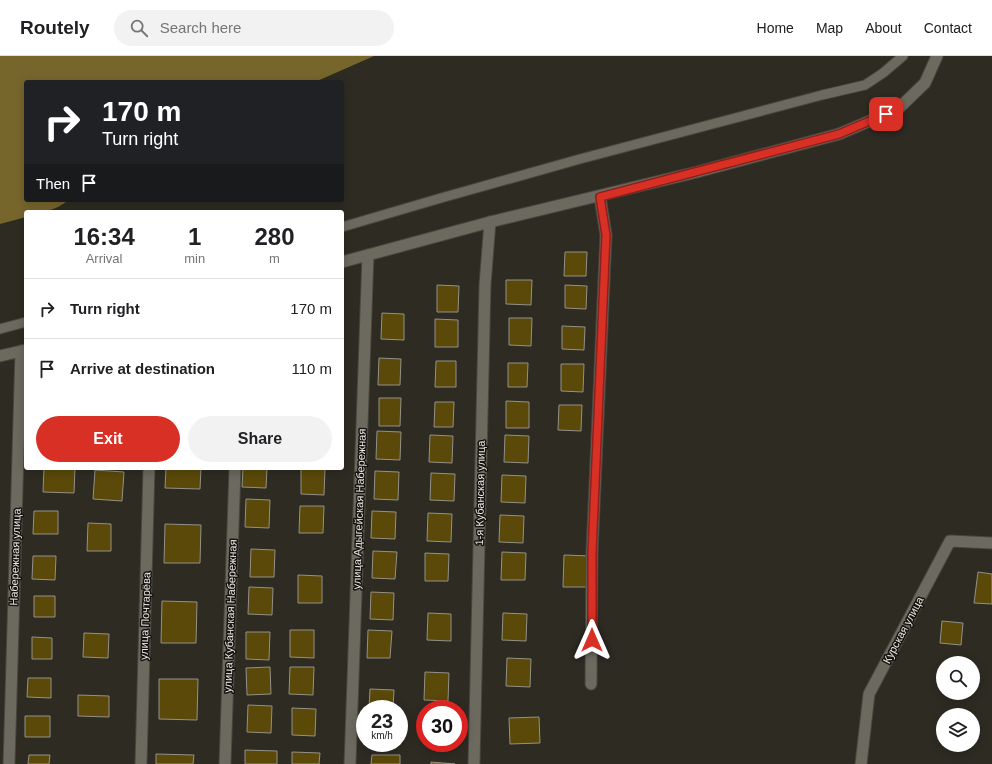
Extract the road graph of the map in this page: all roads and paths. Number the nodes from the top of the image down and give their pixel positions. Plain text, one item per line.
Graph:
1 (903, 56) edge
2 (937, 56) edge
3 (600, 197) junction
4 (490, 222) junction
5 (344, 227) edge
6 (368, 255) junction
7 (344, 261) edge
8 (24, 323) edge
9 (0, 329) edge
10 (24, 350) edge
11 (0, 356) edge
12 (149, 470) edge
13 (235, 470) edge
14 (992, 543) edge
15 (591, 684) dead end
16 (9, 764) edge
17 (141, 764) edge
18 (225, 764) edge
19 (350, 764) edge
20 (474, 764) edge
21 (861, 764) edge

1 - 5 lane
2 - 3 street
3 - 4 street
3 - 15 street
4 - 6 street
4 - 20 street, 1-я Кубанская улица
6 - 7 street
6 - 19 street, улица Адыгейская Набережная
8 - 9 lane
10 - 11 street
10 - 16 street, Набережная улица
12 - 17 street, улица Почтарёва
13 - 18 street, улица Кубанская Набережная
14 - 21 street, Курская улица

